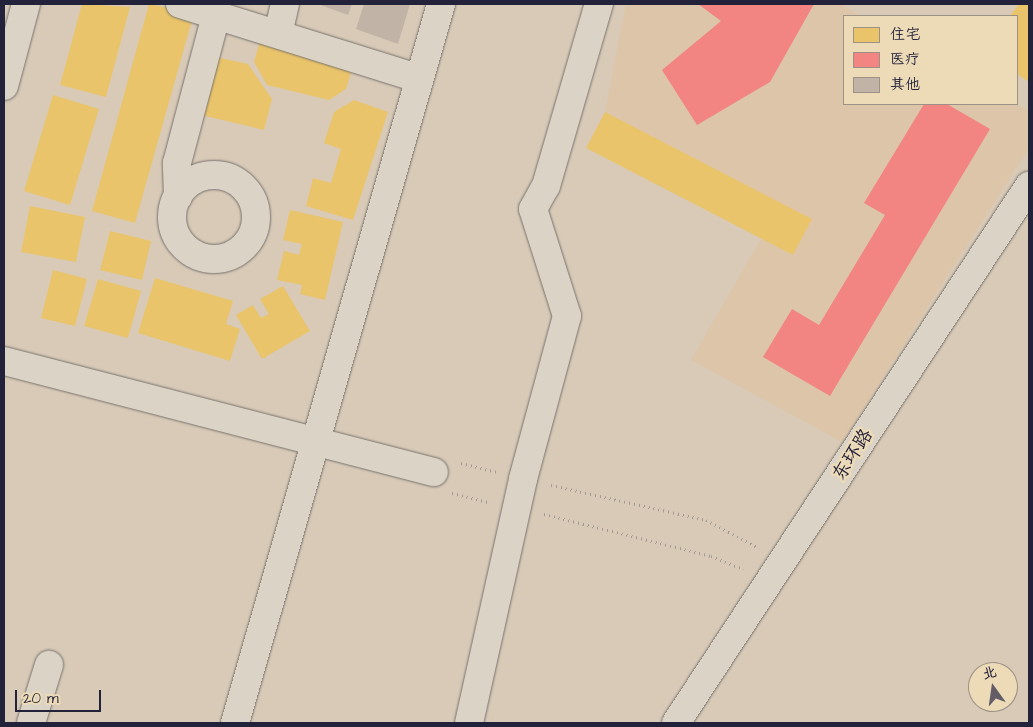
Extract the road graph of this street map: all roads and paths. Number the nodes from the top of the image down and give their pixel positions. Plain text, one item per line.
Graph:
1 (26, 4) edge
2 (180, 4) edge
3 (285, 4) edge
4 (441, 4) edge
5 (599, 4) edge
6 (216, 15) junction
7 (278, 34) junction
8 (418, 78) junction
9 (4, 86) edge
10 (1029, 186) edge
11 (178, 197) dead end
12 (4, 361) edge
13 (315, 440) junction
14 (434, 472) junction
15 (523, 479) junction
16 (516, 508) junction
17 (777, 571) junction
18 (49, 665) dead end
19 (31, 723) edge
20 (236, 723) edge
21 (469, 723) edge
22 (676, 723) edge

1 - 9 street
2 - 6 street
3 - 7 street
4 - 8 street
5 - 15 street
6 - 7 street
6 - 11 street
7 - 8 street
8 - 13 street
10 - 17 street, 东环路
12 - 13 street
13 - 14 street
13 - 20 street
14 - 15 path
14 - 16 path
15 - 16 street
15 - 17 path
16 - 17 path
16 - 21 street
17 - 22 street, 东环路
18 - 19 street

